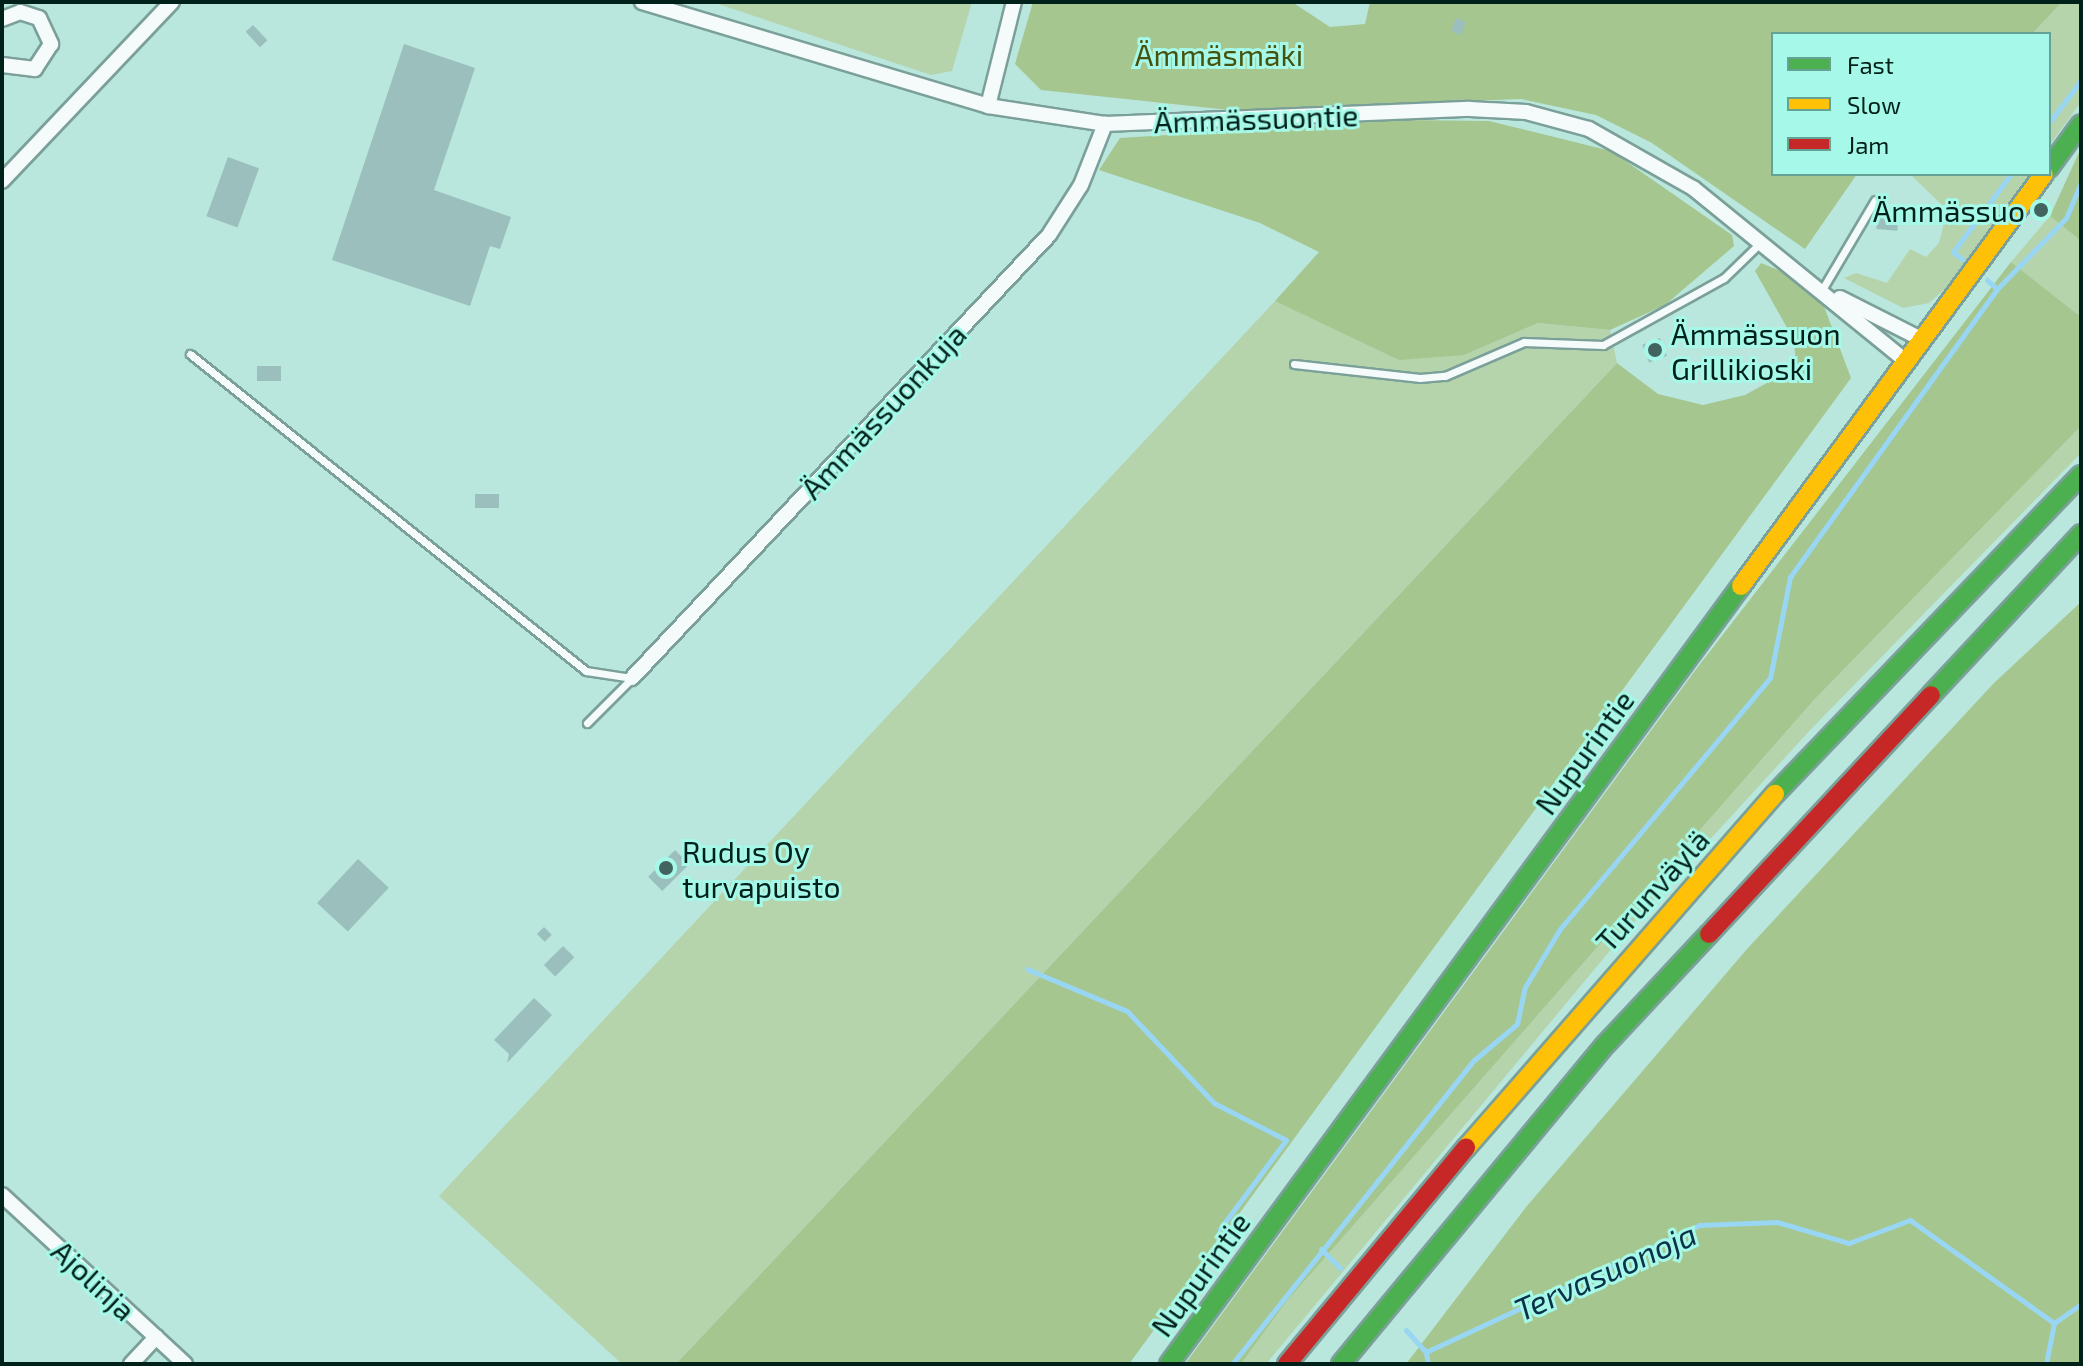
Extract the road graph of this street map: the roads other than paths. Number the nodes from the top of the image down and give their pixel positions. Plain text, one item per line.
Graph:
1 (172, 2) edge
2 (642, 2) edge
3 (1014, 2) edge
4 (22, 7) edge
5 (2, 19) edge
6 (2, 65) edge
7 (988, 106) junction
8 (1105, 124) junction
9 (2081, 124) edge
10 (2051, 165) edge
11 (2043, 176) edge
12 (2, 181) edge
13 (1875, 200) dead end
14 (1762, 242) junction
15 (1827, 291) junction
16 (1923, 340) junction
17 (190, 354) dead end
18 (1907, 362) junction
19 (1294, 364) dead end
20 (2081, 475) edge
21 (2081, 534) edge
22 (632, 678) junction
23 (587, 723) dead end
24 (2, 1195) edge
25 (156, 1337) junction
26 (131, 1364) edge
27 (185, 1364) edge
28 (1169, 1364) edge
29 (1287, 1364) edge
30 (1341, 1364) edge

1 - 12 street
2 - 7 street, Ämmässuontie
3 - 7 street
4 - 5 street
4 - 6 street
7 - 8 street, Ämmässuontie
8 - 14 street, Ämmässuontie
8 - 22 street, Ämmässuonkuja
9 - 10 main road
11 - 16 main road, Nupurintie
13 - 15 lane
14 - 15 street, Ämmässuontie
14 - 19 lane
15 - 16 street, Ämmässuontie
15 - 18 street, Ämmässuontie
16 - 18 main road, Nupurintie
17 - 22 lane
18 - 28 main road, Nupurintie
20 - 29 main road, Turunväylä
21 - 30 main road
22 - 23 lane
24 - 25 street, Ajolinja
25 - 26 street
25 - 27 street, Ajolinja

